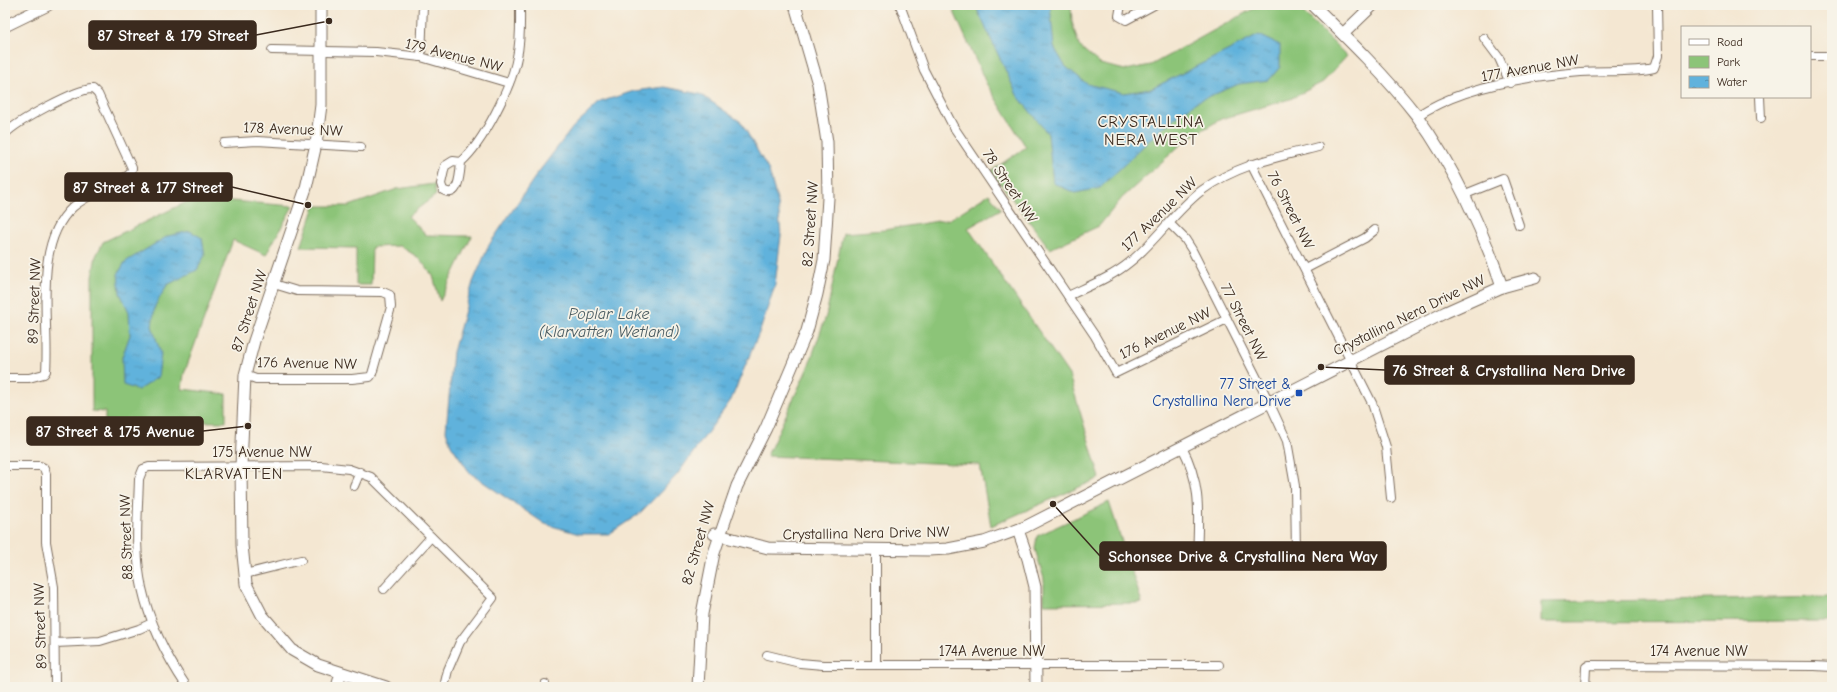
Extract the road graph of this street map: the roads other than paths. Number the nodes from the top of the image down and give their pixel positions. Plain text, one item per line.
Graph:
1 (48, 5) edge
2 (321, 5) edge
3 (423, 5) edge
4 (520, 5) edge
5 (790, 5) edge
6 (795, 5) edge
7 (900, 5) edge
8 (1121, 5) edge
9 (1154, 5) edge
10 (1313, 5) edge
11 (1373, 5) edge
12 (1657, 5) edge
13 (5, 26) edge
14 (802, 27) junction
15 (1343, 34) junction
16 (1484, 38) dead end
17 (272, 50) dead end
18 (322, 51) junction
19 (1811, 56) edge
20 (1832, 56) edge
21 (421, 57) junction
22 (509, 83) junction
23 (1510, 83) junction
24 (1760, 98) edge
25 (1417, 116) junction
26 (1761, 118) dead end
27 (6, 132) edge
28 (224, 143) dead end
29 (316, 144) junction
30 (361, 147) dead end
31 (1318, 147) dead end
32 (461, 162) dead end
33 (1251, 164) junction
34 (1463, 195) junction
35 (1169, 223) junction
36 (1519, 225) dead end
37 (1375, 230) dead end
38 (1305, 268) junction
39 (1535, 278) dead end
40 (274, 284) junction
41 (1502, 287) junction
42 (1068, 296) junction
43 (1227, 319) junction
44 (1351, 360) junction
45 (1116, 373) joint
46 (245, 376) junction
47 (5, 378) edge
48 (1269, 402) junction
49 (1182, 447) junction
50 (5, 466) edge
51 (241, 466) junction
52 (141, 472) joint
53 (360, 472) junction
54 (354, 486) dead end
55 (1391, 498) dead end
56 (1018, 530) junction
57 (717, 535) junction
58 (431, 538) junction
59 (876, 550) junction
60 (1178, 557) dead end
61 (301, 560) dead end
62 (1197, 561) junction
63 (245, 574) junction
64 (384, 589) dead end
65 (152, 623) junction
66 (55, 643) junction
67 (767, 655) dead end
68 (1036, 664) junction
69 (876, 665) junction
70 (1219, 665) dead end
71 (1832, 667) edge
72 (341, 673) junction
73 (55, 687) edge
74 (187, 687) edge
75 (337, 687) edge
76 (386, 687) edge
77 (444, 687) edge
78 (690, 687) edge
79 (698, 687) edge
80 (1036, 687) edge
81 (1585, 687) edge

1 - 13 street
2 - 18 street, 87 Street NW
3 - 21 street
4 - 22 street
5 - 14 street, 82 Street NW
6 - 14 street, 82 Street NW
7 - 42 street, 78 Street NW
8 - 9 street
10 - 15 street
11 - 15 street
12 - 23 street, 177 Avenue NW
14 - 57 street, 82 Street NW
15 - 25 street
16 - 23 street
17 - 18 street, 179 Avenue NW
18 - 21 street, 179 Avenue NW
18 - 29 street, 87 Street NW
19 - 20 street
21 - 22 street, 179 Avenue NW
22 - 32 street
23 - 25 street, 177 Avenue NW
24 - 26 street
25 - 34 street
27 - 47 street, 89 Street NW
28 - 29 street, 178 Avenue NW
29 - 30 street, 178 Avenue NW
29 - 40 street, 87 Street NW
31 - 33 street, 177 Avenue NW
33 - 35 street, 177 Avenue NW
33 - 38 street, 76 Street NW
34 - 36 street
34 - 41 street
35 - 42 street, 177 Avenue NW
35 - 43 street, 77 Street NW
37 - 38 street, 76 Street NW
38 - 44 street, 76 Street NW
39 - 41 street, Crystallina Nera Drive NW
40 - 46 street, 87 Street NW
40 - 46 street, 176 Avenue NW
41 - 44 street, Crystallina Nera Drive NW
42 - 45 street, 78 Street NW
43 - 45 street, 176 Avenue NW
43 - 48 street, 77 Street NW
44 - 48 street, Crystallina Nera Drive NW
44 - 55 street, 76 Street NW
46 - 51 street, 87 Street NW
48 - 49 street, Crystallina Nera Drive NW
48 - 62 street, 77 Street NW
49 - 56 street, Crystallina Nera Drive NW
49 - 62 street
50 - 66 street, 89 Street NW
51 - 52 street, 175 Avenue NW
51 - 53 street, 175 Avenue NW
51 - 63 street, 87 Street NW
52 - 65 street, 88 Street NW
53 - 54 street
53 - 58 street, 175 Avenue NW
56 - 59 street, Crystallina Nera Drive NW
56 - 68 street
57 - 59 street, Crystallina Nera Drive NW
57 - 78 street, 82 Street NW
57 - 79 street, 82 Street NW
58 - 64 street
58 - 77 street, 175 Avenue NW
59 - 69 street
60 - 62 street
61 - 63 street
63 - 72 street, 87 Street NW
65 - 66 street
65 - 74 street, 88 Street NW
66 - 73 street, 89 Street NW
67 - 69 street, 174A Avenue NW
68 - 69 street, 174A Avenue NW
68 - 70 street, 174A Avenue NW
68 - 80 street
71 - 81 street, 174 Avenue NW
72 - 75 street
72 - 76 street, 87 Street NW

